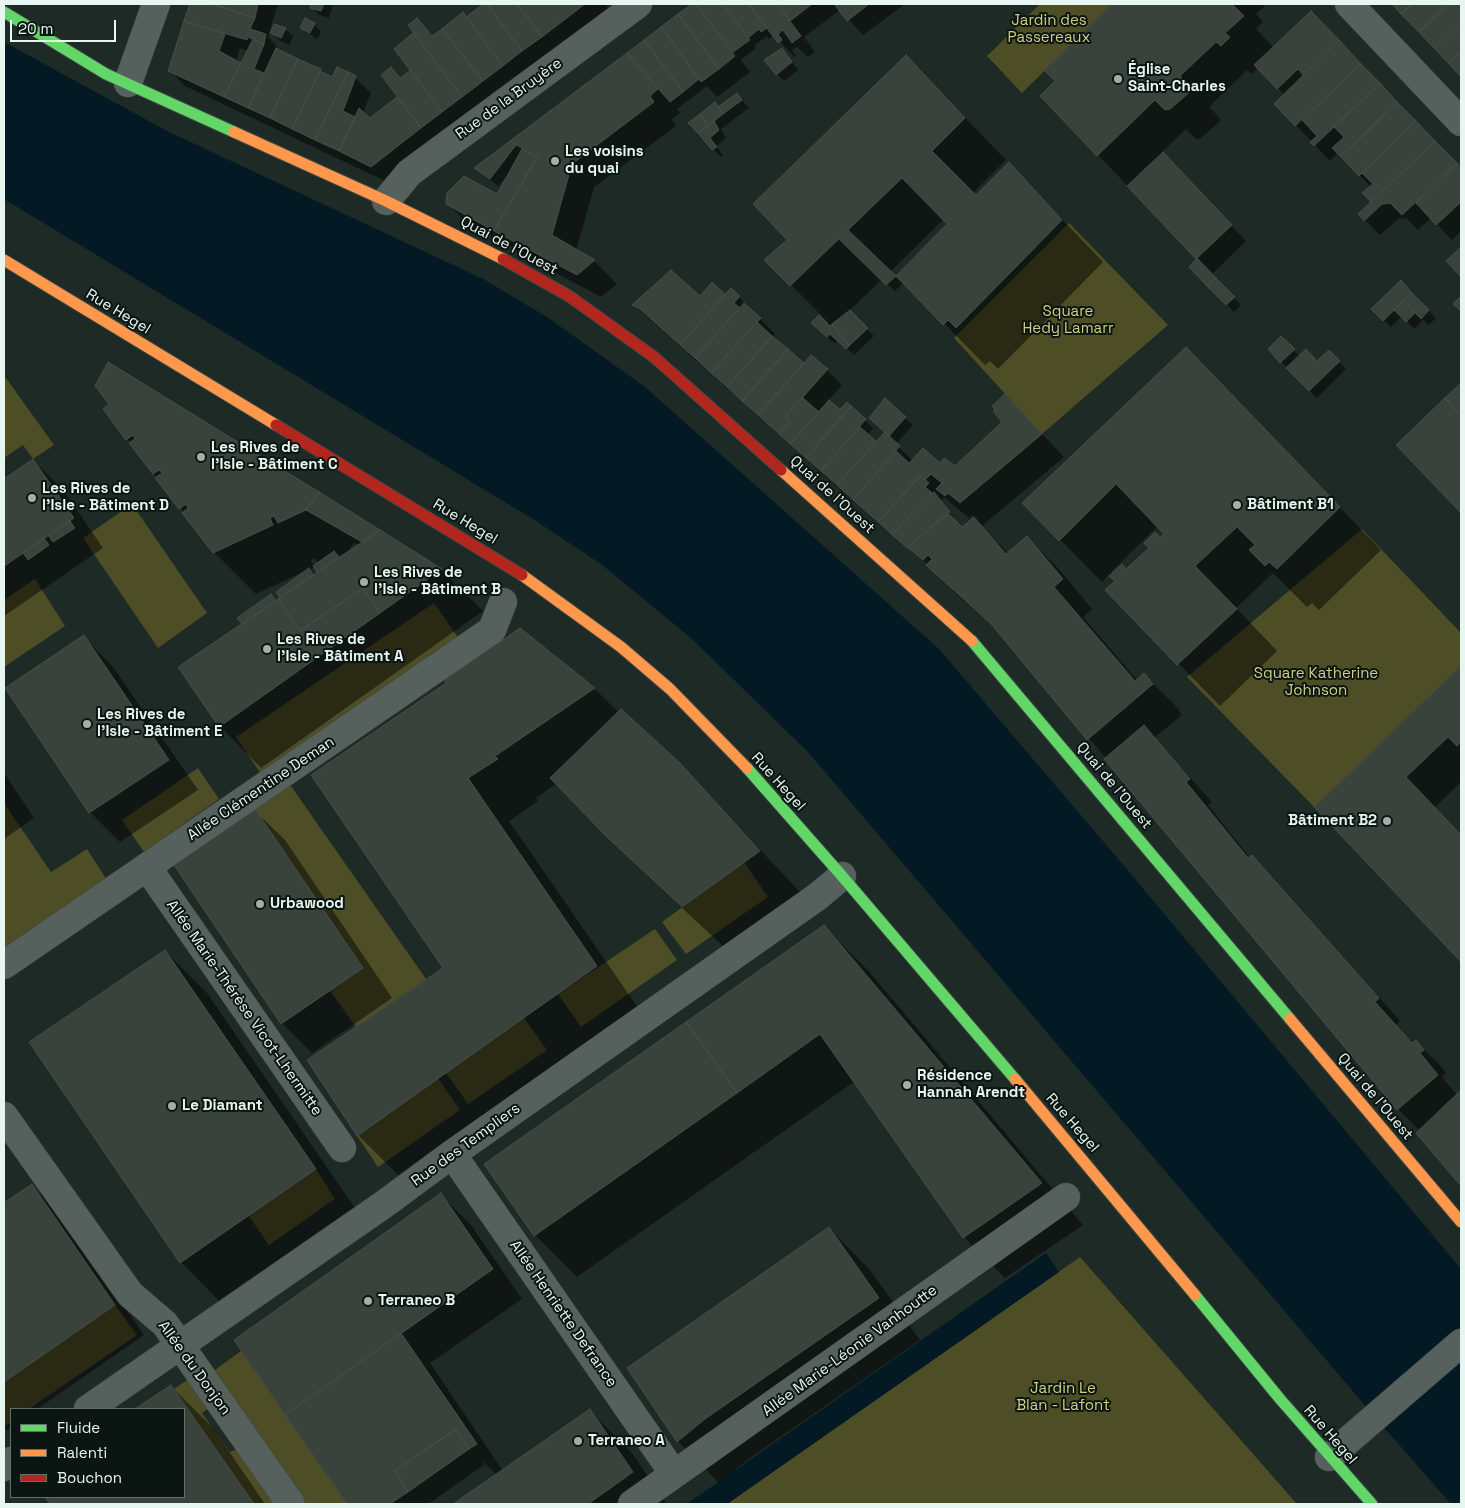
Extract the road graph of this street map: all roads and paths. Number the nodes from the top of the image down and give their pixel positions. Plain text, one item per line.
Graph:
1 (156, 4) edge
2 (638, 4) edge
3 (1349, 4) edge
4 (4, 12) edge
5 (128, 83) junction
6 (1461, 122) edge
7 (386, 201) junction
8 (4, 260) edge
9 (503, 602) dead end
10 (147, 867) junction
11 (842, 876) junction
12 (4, 965) edge
13 (4, 1116) edge
14 (342, 1148) dead end
15 (452, 1154) junction
16 (1066, 1196) dead end
17 (1461, 1222) edge
18 (1461, 1343) edge
19 (181, 1347) junction
20 (90, 1408) edge
21 (1329, 1457) junction
22 (674, 1474) junction
23 (290, 1504) edge
24 (632, 1504) edge
25 (1372, 1504) edge

1 - 5 street
2 - 7 street, Rue de la Bruyère
3 - 6 street
4 - 5 street, Quai de l'Ouest
5 - 7 street, Quai de l'Ouest
7 - 17 street, Quai de l'Ouest
8 - 11 street, Rue Hegel
9 - 10 street, Allée Clémentine Deman
10 - 12 street, Allée Clémentine Deman
10 - 14 street, Allée Marie-Thérèse Vicot-Lhermitte
11 - 15 street, Rue des Templiers
11 - 21 street, Rue Hegel
13 - 19 street, Allée du Donjon
15 - 19 street, Rue des Templiers
15 - 22 street, Allée Henriette Defrance
16 - 22 street, Allée Marie-Léonie Vanhoutte
18 - 21 street
19 - 20 street, Rue des Templiers
19 - 23 street, Allée du Donjon
21 - 25 street, Rue Hegel
22 - 24 street, Allée Marie-Léonie Vanhoutte

